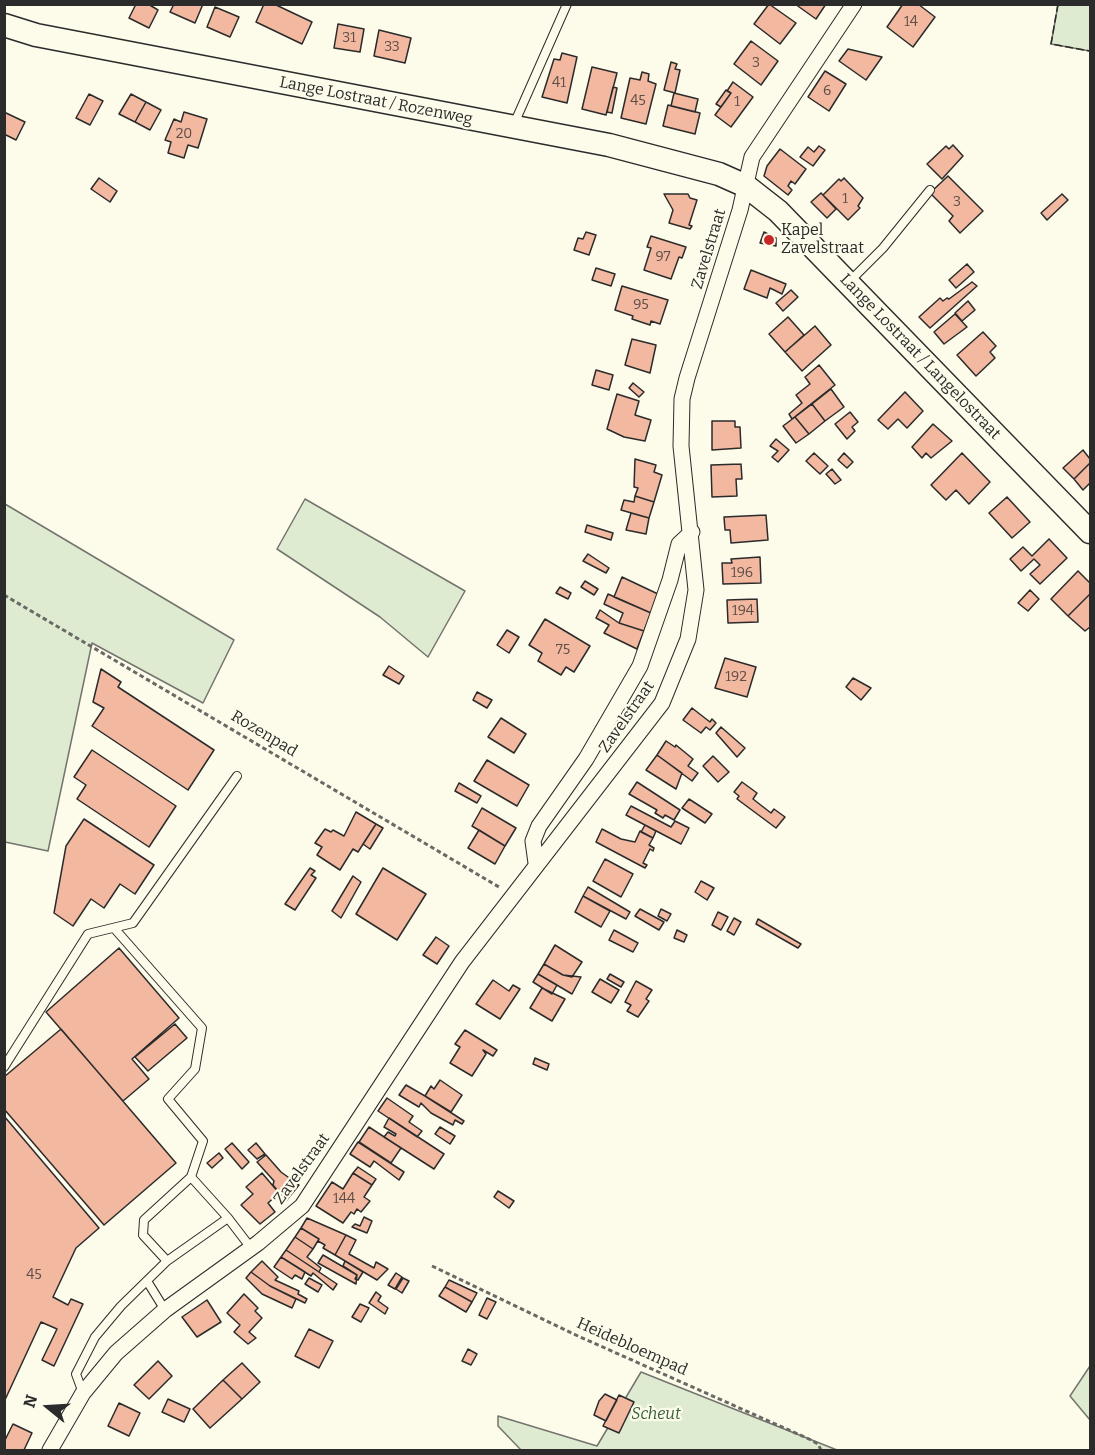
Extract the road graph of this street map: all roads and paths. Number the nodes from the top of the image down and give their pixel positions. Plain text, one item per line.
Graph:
1 (567, 4) edge
2 (854, 4) edge
3 (4, 25) edge
4 (512, 127) junction
5 (746, 186) junction
6 (930, 190) dead end
7 (848, 284) junction
8 (692, 532) junction
9 (1090, 532) edge
10 (4, 595) edge
11 (237, 776) dead end
12 (536, 863) junction
13 (511, 894) junction
14 (114, 928) junction
15 (4, 1067) edge
16 (191, 1177) junction
17 (228, 1218) junction
18 (251, 1248) junction
19 (167, 1261) junction
20 (432, 1266) dead end
21 (147, 1281) junction
22 (165, 1310) junction
23 (83, 1393) junction
24 (51, 1450) edge
25 (821, 1450) edge

1 - 4 lane
2 - 5 street, Zavelstraat
3 - 4 street, Lange Lostraat / Rozenweg
4 - 5 street, Lange Lostraat / Rozenweg
5 - 7 street, Lange Lostraat / Langelostraat
5 - 8 street, Zavelstraat
6 - 7 lane
7 - 9 street, Lange Lostraat / Langelostraat
8 - 12 street, Zavelstraat
8 - 12 street, Zavelstraat
10 - 13 path, Rozenpad
11 - 14 lane
12 - 13 street, Zavelstraat
13 - 18 street, Zavelstraat
14 - 15 lane
14 - 16 lane
16 - 17 lane
16 - 19 lane
17 - 18 lane
17 - 19 lane
18 - 22 street, Zavelstraat
19 - 21 lane
20 - 25 path, Heidebloempad
21 - 22 lane
21 - 23 lane
22 - 23 street, Zavelstraat
23 - 24 street, Zavelstraat

